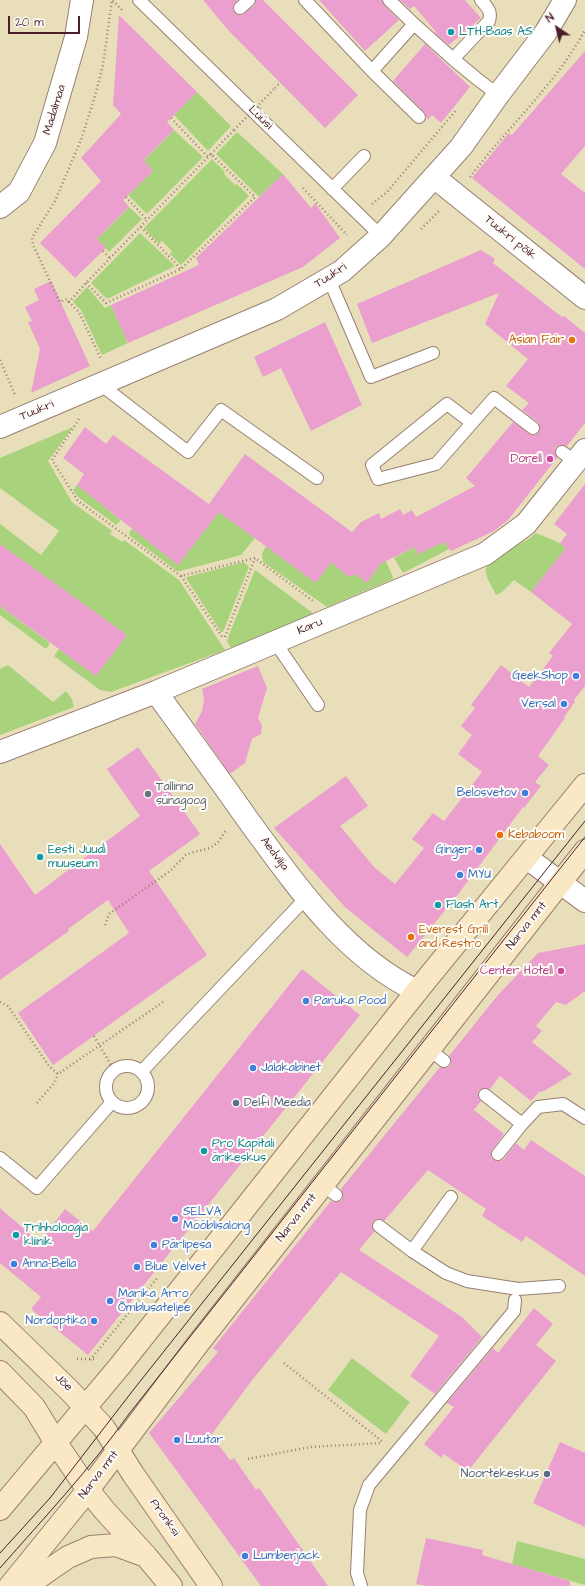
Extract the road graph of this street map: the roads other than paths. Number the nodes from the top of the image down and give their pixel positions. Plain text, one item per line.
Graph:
1 (82, 0) edge
2 (139, 0) edge
3 (305, 0) edge
4 (390, 0) edge
5 (480, 0) edge
6 (565, 0) edge
7 (414, 24) junction
8 (453, 59) junction
9 (372, 71) junction
10 (498, 95) junction
11 (419, 116) dead end
12 (364, 156) dead end
13 (434, 177) junction
14 (332, 189) junction
15 (0, 207) edge
16 (381, 236) junction
17 (329, 279) junction
18 (585, 298) edge
19 (433, 352) dead end
20 (102, 374) junction
21 (472, 423) junction
22 (0, 427) edge
23 (533, 428) dead end
24 (574, 455) edge
25 (316, 478) dead end
26 (275, 642) junction
27 (156, 692) junction
28 (318, 705) dead end
29 (0, 752) edge
30 (585, 785) edge
31 (585, 851) edge
32 (527, 858) junction
33 (561, 884) junction
34 (306, 898) junction
35 (585, 901) edge
36 (417, 991) junction
37 (142, 1071) junction
38 (485, 1095) dead end
39 (112, 1102) junction
40 (585, 1118) edge
41 (522, 1124) junction
42 (498, 1154) dead end
43 (0, 1158) edge
44 (450, 1197) dead end
45 (379, 1226) dead end
46 (412, 1251) junction
47 (559, 1286) dead end
48 (515, 1300) dead end
49 (0, 1323) edge
50 (0, 1372) edge
51 (86, 1407) junction
52 (56, 1443) junction
53 (118, 1450) junction
54 (88, 1490) junction
55 (0, 1509) edge
56 (146, 1556) junction
57 (10, 1586) edge
58 (26, 1586) edge
59 (171, 1586) edge
60 (211, 1586) edge
61 (361, 1586) edge

1 - 15 street, Madalmaa
2 - 14 lane, Lüüsi
3 - 9 lane
4 - 7 lane
5 - 8 lane
6 - 10 street, Tuukri
7 - 8 lane
7 - 9 lane
8 - 10 lane
9 - 11 lane
10 - 13 street, Tuukri
12 - 14 lane
13 - 16 street, Tuukri
13 - 18 street, Tuukri põik
14 - 16 lane, Lüüsi
16 - 17 street, Tuukri
17 - 19 lane
17 - 20 street, Tuukri
20 - 22 street, Tuukri
20 - 25 lane
21 - 21 lane
21 - 23 lane
24 - 26 street, Karu
26 - 27 street, Karu
26 - 28 lane
27 - 29 street, Karu
27 - 34 street, Aedvilja
30 - 32 main road
31 - 33 main road, Narva mnt
32 - 33 street
32 - 36 main road
33 - 35 street
33 - 53 main road, Narva mnt
34 - 36 street, Aedvilja
34 - 37 lane
36 - 51 main road
37 - 39 lane
37 - 39 lane
38 - 41 lane
39 - 43 lane
40 - 41 lane
41 - 42 lane
44 - 46 lane
45 - 46 lane
46 - 47 lane
48 - 61 lane
49 - 51 main road, Jõe
50 - 52 main road
51 - 52 main road
51 - 53 main road, Jõe
52 - 54 main road
52 - 55 main road
53 - 54 main road, Narva mnt
53 - 60 main road, Pronksi
54 - 56 main road
54 - 57 main road, Narva mnt
56 - 58 main road
56 - 59 main road

